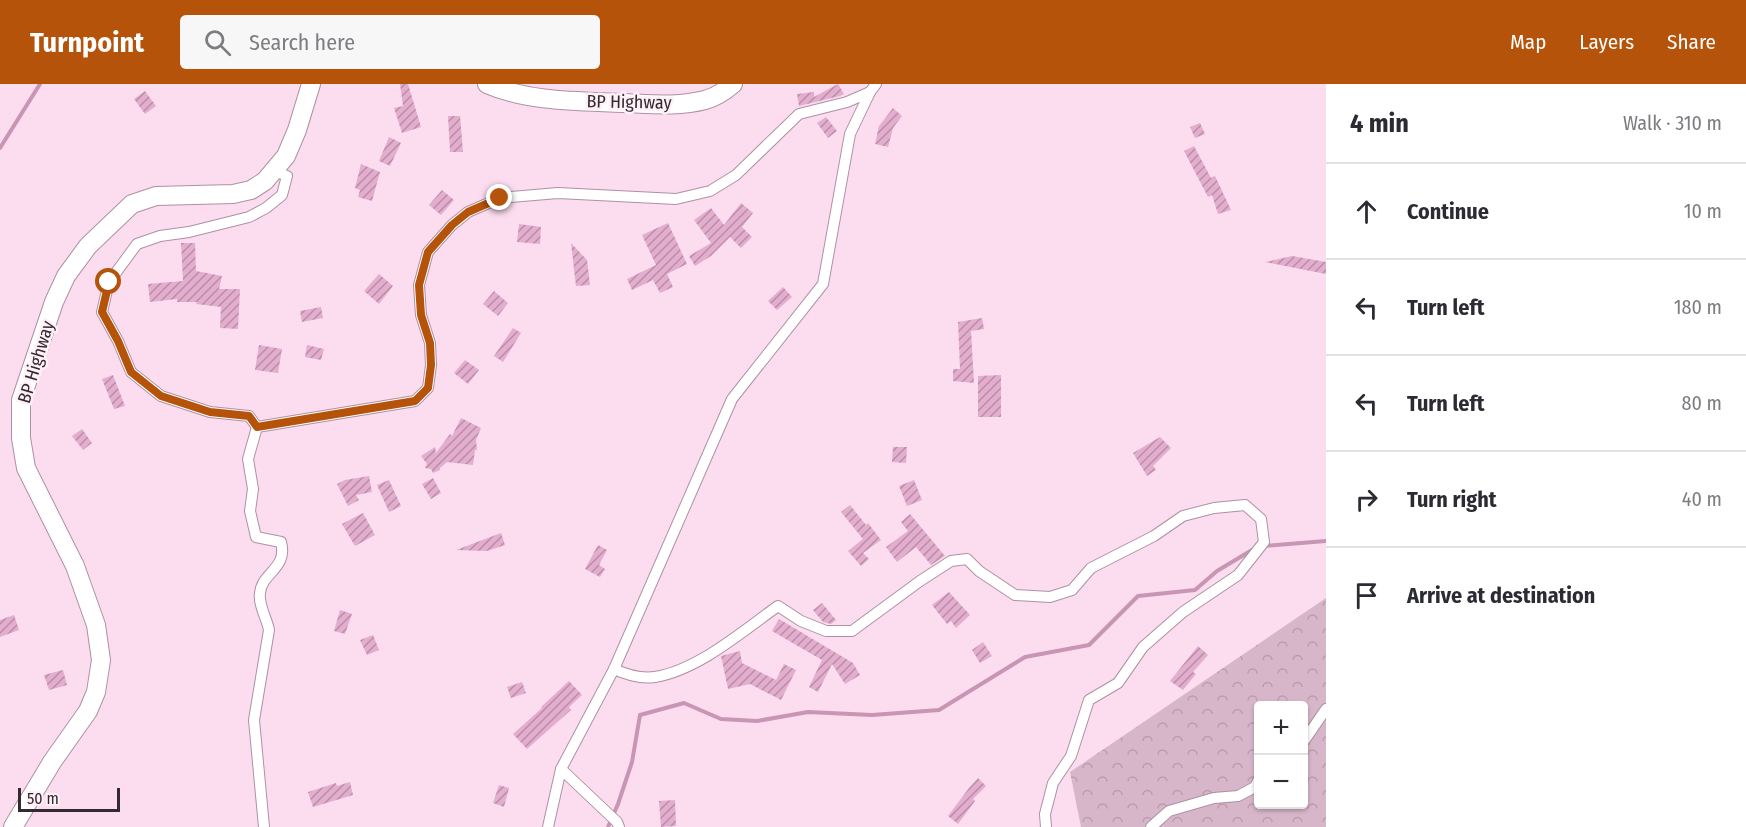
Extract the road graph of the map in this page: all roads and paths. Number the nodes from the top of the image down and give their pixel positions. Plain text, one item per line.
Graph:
1 (311, 84) edge
2 (487, 84) edge
3 (733, 84) edge
4 (873, 88) edge
5 (275, 171) junction
6 (257, 427) junction
7 (614, 669) junction
8 (1326, 709) edge
9 (1308, 735) edge
10 (561, 769) junction
11 (1254, 788) edge
12 (618, 824) edge
13 (13, 827) edge
14 (264, 827) edge
15 (548, 827) edge
16 (1046, 827) edge
17 (1151, 827) edge

1 - 5 highway, BP Highway
2 - 3 highway, BP Highway
4 - 6 street
4 - 7 street
5 - 6 street
5 - 13 highway, BP Highway
6 - 14 street
7 - 10 street
7 - 16 street
8 - 9 street
10 - 12 street
10 - 15 street
11 - 17 street

